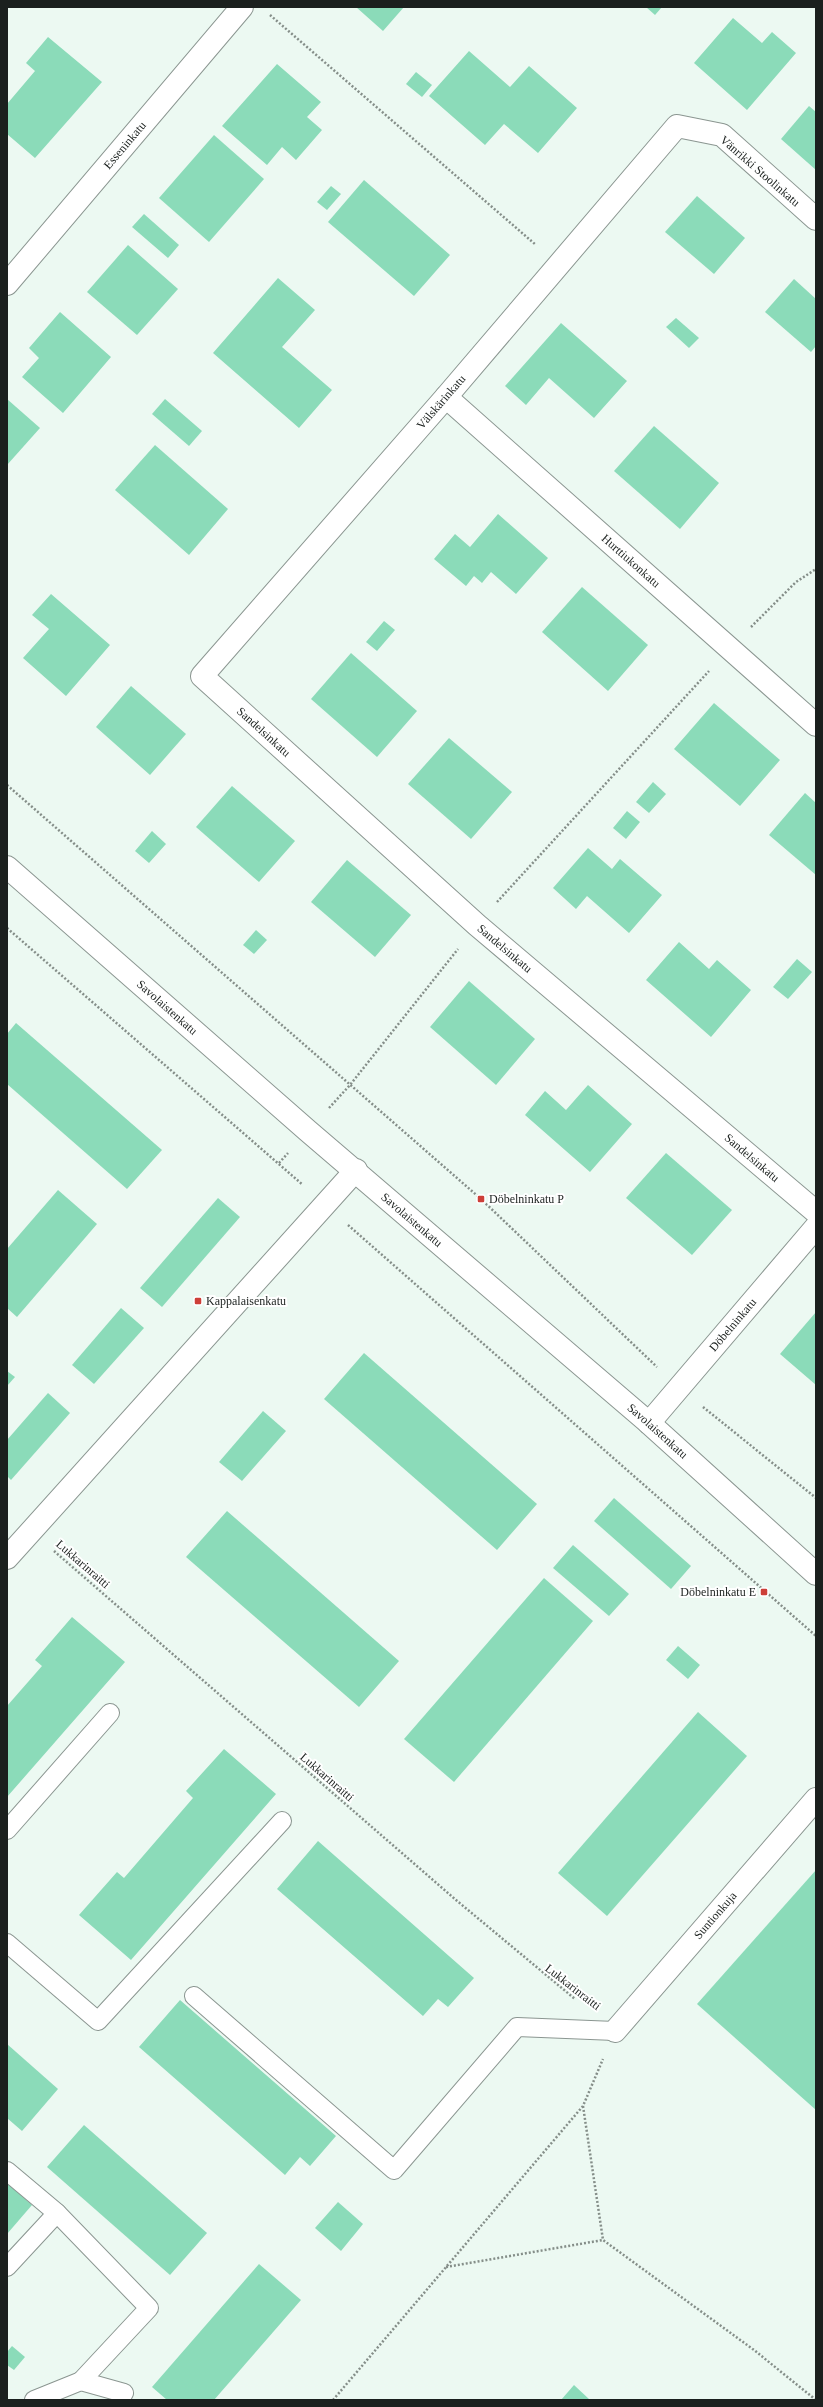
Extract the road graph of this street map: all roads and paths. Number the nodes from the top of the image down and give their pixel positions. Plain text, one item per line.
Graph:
1 (242, 7) edge
2 (267, 12) dead end
3 (677, 126) joint
4 (816, 219) edge
5 (559, 265) junction
6 (7, 284) edge
7 (446, 397) junction
8 (816, 569) edge
9 (730, 649) junction
10 (202, 676) joint
11 (816, 725) edge
12 (7, 785) edge
13 (7, 867) edge
14 (477, 925) junction
15 (7, 928) edge
16 (350, 1085) junction
17 (356, 1170) junction
18 (325, 1205) junction
19 (816, 1212) edge
20 (816, 1227) edge
21 (678, 1388) junction
22 (649, 1423) junction
23 (816, 1498) edge
24 (31, 1532) junction
25 (7, 1558) edge
26 (816, 1574) edge
27 (816, 1636) edge
28 (110, 1713) dead end
29 (816, 1800) edge
30 (282, 1821) dead end
31 (7, 1830) edge
32 (7, 1943) edge
33 (194, 1996) dead end
34 (615, 2031) junction
35 (583, 2106) junction
36 (7, 2171) edge
37 (57, 2213) junction
38 (603, 2240) junction
39 (7, 2267) edge
40 (445, 2268) junction
41 (81, 2381) junction
42 (124, 2393) dead end
43 (34, 2400) edge
44 (333, 2400) edge
45 (816, 2400) edge

1 - 6 street, Esseninkatu
2 - 5 path
3 - 4 street, Vänrikki Stoolinkatu
3 - 5 street, Välskärinkatu
5 - 7 street, Välskärinkatu
7 - 9 street, Hurttiukonkatu
7 - 10 street, Välskärinkatu
8 - 9 path
9 - 11 street, Hurttiukonkatu
9 - 14 path
10 - 14 street, Sandelsinkatu
12 - 16 path
13 - 17 street, Savolaistenkatu
14 - 16 path
14 - 19 street, Sandelsinkatu
15 - 18 path
16 - 21 path
17 - 18 street
17 - 22 street, Savolaistenkatu
18 - 24 street
18 - 27 path
20 - 21 street, Döbelninkatu
21 - 22 street, Döbelninkatu
21 - 23 path
22 - 26 street, Savolaistenkatu
24 - 25 street
24 - 34 path, Lukkarinraitti
28 - 31 lane
29 - 34 street, Suntionkuja
30 - 32 lane
33 - 34 lane
34 - 35 path
35 - 38 path
35 - 40 path
36 - 37 lane
37 - 39 lane
37 - 41 lane
38 - 40 path
38 - 45 path
40 - 44 path
41 - 42 lane
41 - 43 lane

